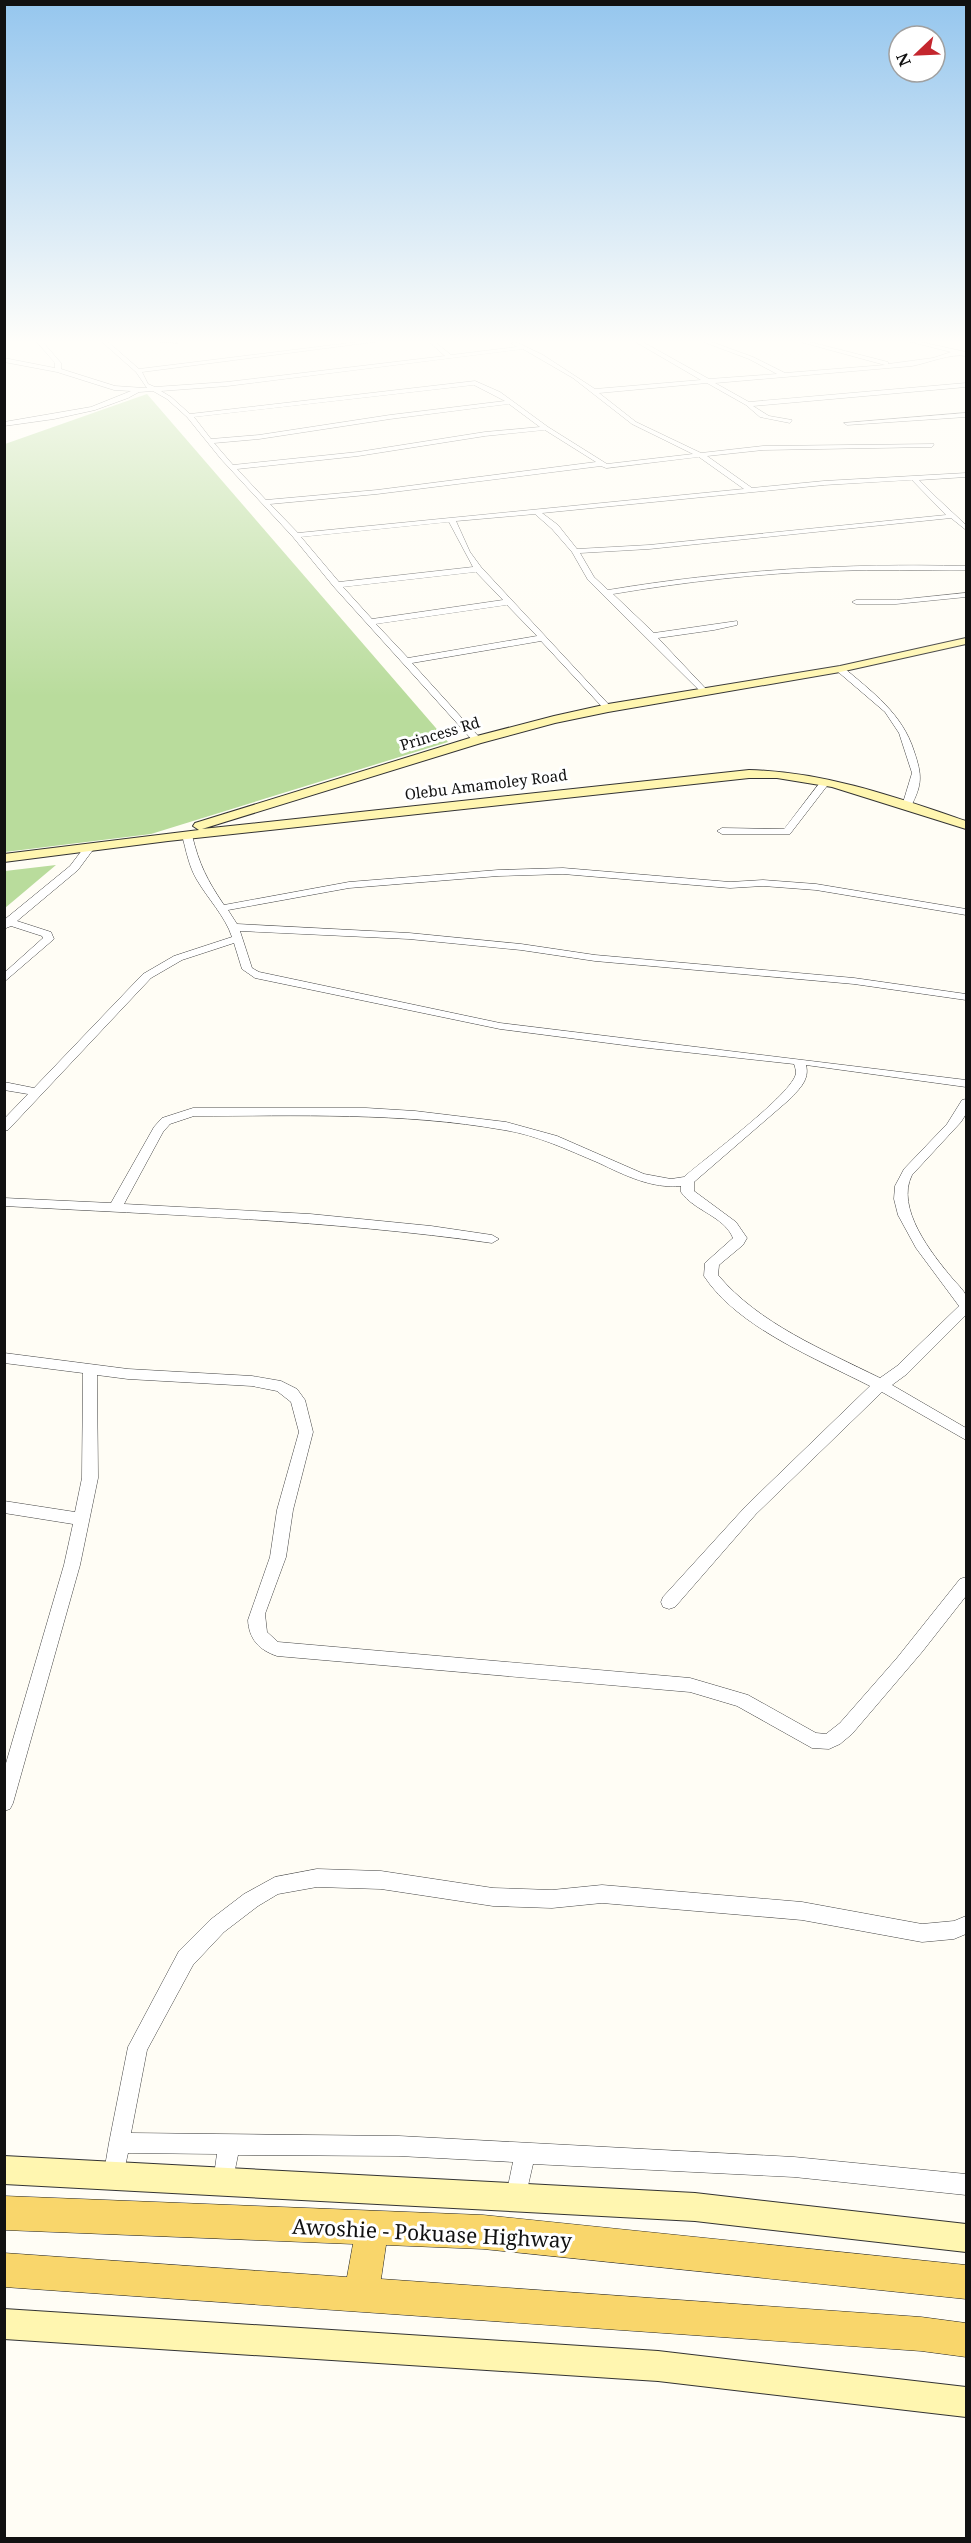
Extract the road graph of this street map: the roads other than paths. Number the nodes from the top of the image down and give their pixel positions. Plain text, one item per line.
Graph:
1 (226, 460) edge
2 (303, 460) edge
3 (594, 460) edge
4 (665, 460) edge
5 (707, 460) edge
6 (600, 464) junction
7 (233, 467) junction
8 (966, 475) edge
9 (914, 477) junction
10 (750, 490) junction
11 (264, 502) junction
12 (537, 512) junction
13 (953, 516) junction
14 (452, 520) junction
15 (966, 528) edge
16 (296, 535) junction
17 (575, 551) junction
18 (966, 568) edge
19 (478, 569) junction
20 (337, 585) junction
21 (606, 593) junction
22 (966, 595) edge
23 (508, 602) junction
24 (856, 602) dead end
25 (371, 622) junction
26 (734, 623) dead end
27 (652, 636) junction
28 (542, 638) junction
29 (966, 641) edge
30 (406, 661) junction
31 (840, 669) junction
32 (704, 692) junction
33 (608, 708) junction
34 (477, 740) junction
35 (825, 782) junction
36 (907, 806) junction
37 (966, 825) edge
38 (722, 831) dead end
39 (187, 835) junction
40 (168, 837) junction
41 (90, 847) junction
42 (4, 858) edge
43 (223, 908) junction
44 (966, 912) edge
45 (7, 924) edge
46 (237, 932) junction
47 (4, 979) edge
48 (966, 997) edge
49 (799, 1060) junction
50 (966, 1083) edge
51 (4, 1086) edge
52 (38, 1092) junction
53 (966, 1103) edge
54 (4, 1127) edge
55 (688, 1181) junction
56 (4, 1202) edge
57 (116, 1206) junction
58 (492, 1239) dead end
59 (966, 1306) edge
60 (4, 1358) edge
61 (90, 1370) junction
62 (880, 1385) junction
63 (966, 1435) edge
64 (4, 1507) edge
65 (81, 1520) junction
66 (966, 1584) edge
67 (669, 1602) dead end
68 (4, 1803) edge
69 (966, 1925) edge
70 (119, 2143) junction
71 (229, 2144) junction
72 (525, 2153) junction
73 (4, 2170) edge
74 (114, 2178) junction
75 (224, 2182) junction
76 (966, 2185) edge
77 (517, 2196) junction
78 (4, 2213) edge
79 (372, 2229) junction
80 (966, 2238) edge
81 (4, 2270) edge
82 (966, 2282) edge
83 (362, 2296) junction
84 (4, 2324) edge
85 (966, 2340) edge
86 (966, 2402) edge

1 - 7 street
2 - 7 street
3 - 6 street
4 - 6 street
5 - 10 street
6 - 11 street
7 - 11 street
8 - 9 street
9 - 10 street
9 - 13 street
10 - 12 street
11 - 16 street
12 - 14 street
12 - 17 street
13 - 15 street
13 - 17 street
14 - 16 street
14 - 19 street
16 - 20 street
17 - 21 street
18 - 21 street
19 - 20 street
19 - 23 street
20 - 25 street
21 - 27 street
22 - 24 street
23 - 25 street
23 - 28 street
25 - 30 street
26 - 27 street
27 - 32 street
28 - 30 street
28 - 33 street
29 - 31 street, Princess Rd
30 - 34 street
31 - 32 street, Princess Rd
31 - 36 street
32 - 33 street, Princess Rd
33 - 34 street, Princess Rd
34 - 40 street, Princess Rd
35 - 36 street, Olebu Amamoley Road
35 - 38 street
35 - 39 street, Olebu Amamoley Road
36 - 37 street, Olebu Amamoley Road
39 - 40 street, Olebu Amamoley Road
39 - 43 street
40 - 41 street, Olebu Amamoley Road
41 - 42 street, Olebu Amamoley Road
41 - 45 street
43 - 44 street
43 - 46 street
45 - 47 street
46 - 48 street
46 - 49 street
46 - 52 street
49 - 50 street
49 - 55 street
51 - 52 street
52 - 54 street
53 - 59 street
55 - 57 street
55 - 62 street
56 - 57 street
57 - 58 street
59 - 62 street
60 - 61 street
61 - 65 street
61 - 66 street
62 - 63 street
62 - 67 street
64 - 65 street
65 - 68 street
69 - 70 street
70 - 71 street
70 - 74 street
71 - 72 street
71 - 75 street
72 - 76 street
72 - 77 street
73 - 74 street
74 - 75 street
75 - 77 street
77 - 80 street
78 - 79 main road, Awoshie - Pokuase Highway
79 - 82 main road, Awoshie - Pokuase Highway
79 - 83 main road
81 - 83 main road
83 - 85 main road
84 - 86 street

